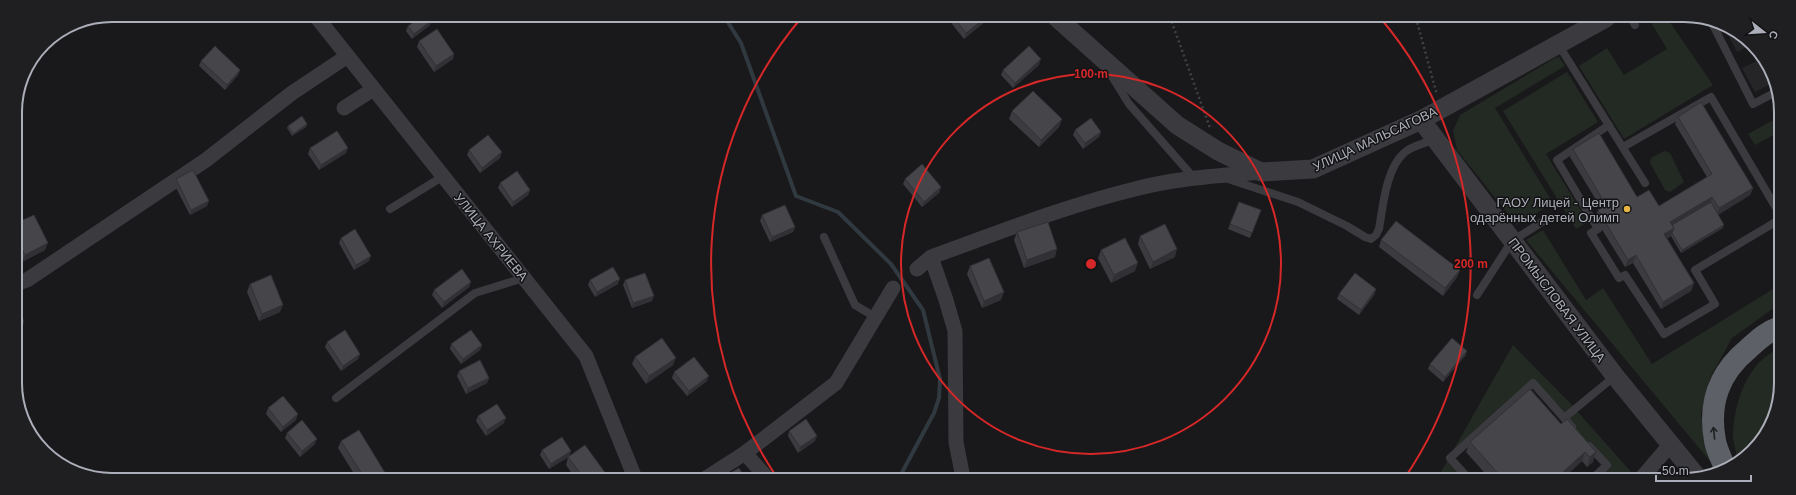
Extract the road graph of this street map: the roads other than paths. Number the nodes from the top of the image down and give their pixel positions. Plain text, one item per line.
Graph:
1 (320, 22) edge
2 (1062, 22) edge
3 (1599, 22) edge
4 (1714, 28) edge
5 (1558, 44) junction
6 (346, 57) junction
7 (1100, 57) junction
8 (372, 90) junction
9 (1772, 95) edge
10 (344, 108) dead end
11 (1420, 120) junction
12 (1609, 125) junction
13 (1435, 139) junction
14 (1623, 147) junction
15 (1261, 172) junction
16 (1219, 176) junction
17 (442, 177) junction
18 (1194, 178) junction
19 (1645, 182) dead end
20 (1774, 204) edge
21 (390, 209) dead end
22 (1542, 222) dead end
23 (1774, 223) edge
24 (824, 237) dead end
25 (1512, 241) junction
26 (931, 257) junction
27 (917, 269) dead end
28 (524, 278) junction
29 (22, 282) edge
30 (893, 288) dead end
31 (1478, 295) dead end
32 (875, 318) junction
33 (1774, 329) edge
34 (1615, 376) junction
35 (336, 398) dead end
36 (1564, 418) junction
37 (1670, 445) junction
38 (745, 453) junction
39 (1724, 464) edge
40 (1693, 472) edge
41 (633, 473) edge
42 (714, 473) edge
43 (763, 473) edge
44 (962, 473) edge
45 (1463, 473) edge
46 (1598, 473) edge
47 (1646, 473) edge

1 - 6 street, УЛИЦА АХРИЕВА
2 - 7 street, УЛИЦА МАЛЬСАГОВА
3 - 5 street, УЛИЦА МАЛЬСАГОВА
4 - 9 lane
5 - 11 street, УЛИЦА МАЛЬСАГОВА
5 - 12 lane
6 - 8 street, УЛИЦА АХРИЕВА
6 - 29 street
7 - 15 street, УЛИЦА МАЛЬСАГОВА
7 - 18 lane
8 - 10 street
8 - 17 street, УЛИЦА АХРИЕВА
11 - 13 street, ПРОМЫСЛОВАЯ УЛИЦА
11 - 15 street, УЛИЦА МАЛЬСАГОВА
12 - 14 lane
12 - 23 lane
13 - 16 lane
13 - 25 street, ПРОМЫСЛОВАЯ УЛИЦА
14 - 19 lane
14 - 20 lane
15 - 16 street
16 - 18 street
17 - 21 lane
17 - 28 street, УЛИЦА АХРИЕВА
18 - 26 street
22 - 25 lane
24 - 32 lane
25 - 31 lane
25 - 34 street, ПРОМЫСЛОВАЯ УЛИЦА
26 - 27 street
26 - 44 street
28 - 35 lane
28 - 41 street, УЛИЦА АХРИЕВА
30 - 32 street
32 - 38 street
39 -> 33 highway
34 - 36 lane
34 - 37 street, ПРОМЫСЛОВАЯ УЛИЦА
36 - 45 lane
36 - 46 lane
37 - 40 street, ПРОМЫСЛОВАЯ УЛИЦА
37 - 47 street
38 - 42 street
38 - 43 street

